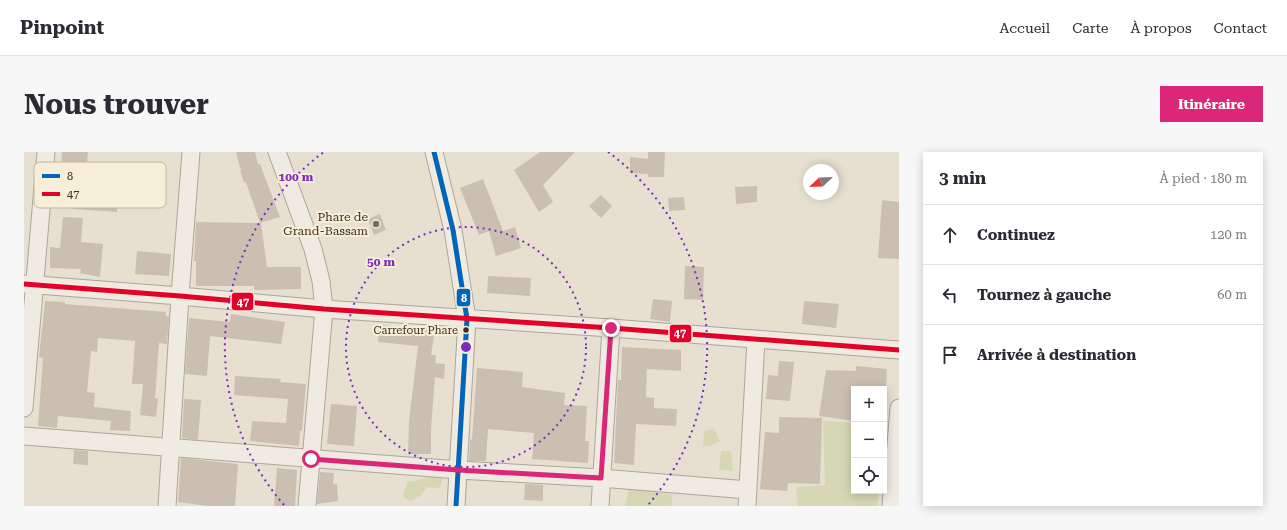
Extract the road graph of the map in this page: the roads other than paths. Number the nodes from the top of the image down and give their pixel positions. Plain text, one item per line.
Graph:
1 (46, 152) edge
2 (191, 152) edge
3 (277, 152) edge
4 (434, 152) edge
5 (45, 162) edge
6 (39, 208) edge
7 (29, 285) edge
8 (180, 296) junction
9 (324, 309) junction
10 (467, 319) junction
11 (611, 328) junction
12 (756, 339) junction
13 (899, 350) edge
14 (24, 408) edge
15 (899, 408) edge
16 (24, 436) edge
17 (170, 447) junction
18 (311, 459) junction
19 (458, 470) junction
20 (601, 478) junction
21 (747, 498) edge
22 (167, 506) edge
23 (307, 506) edge
24 (456, 506) edge
25 (600, 506) edge
26 (892, 506) edge

1 - 5 street
2 - 8 street
3 - 9 street
4 - 10 street
6 - 7 street
7 - 8 street
7 - 14 street
8 - 9 street
8 - 17 street
9 - 10 street
9 - 18 street
10 - 11 street
10 - 19 street
11 - 12 street
11 - 20 street
12 - 13 street
12 - 21 street
15 - 26 street
16 - 17 street
17 - 18 street
17 - 22 street
18 - 19 street
18 - 23 street
19 - 20 street
19 - 24 street
20 - 21 street
20 - 25 street

